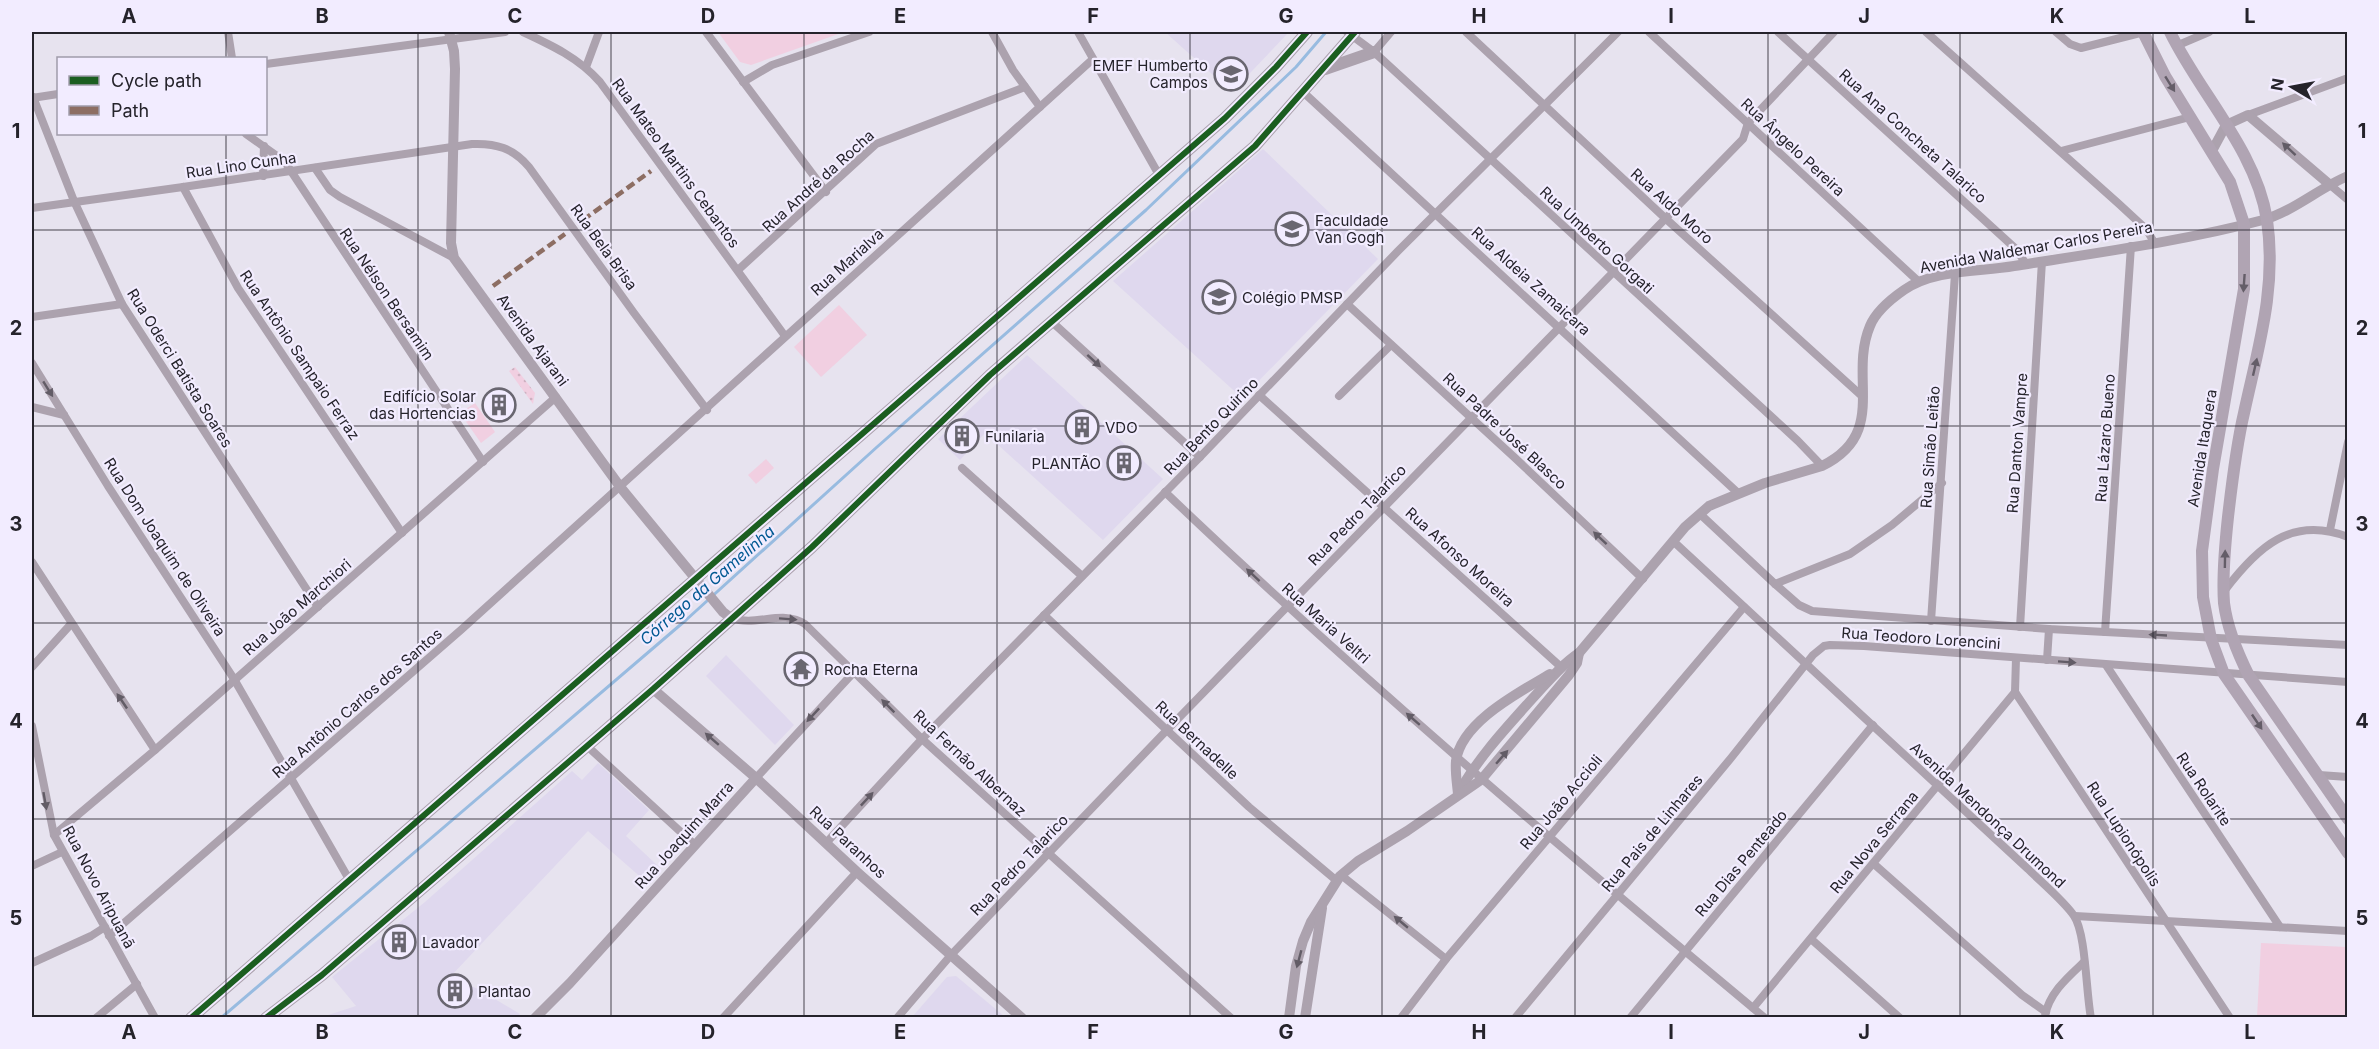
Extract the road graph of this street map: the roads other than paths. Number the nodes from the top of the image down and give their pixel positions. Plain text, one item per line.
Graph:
1 (228, 32) edge
2 (505, 32) edge
3 (523, 32) edge
4 (600, 32) edge
5 (706, 32) edge
6 (869, 32) edge
7 (992, 32) edge
8 (1078, 32) edge
9 (1307, 32) edge
10 (1391, 32) edge
11 (1618, 32) edge
12 (1649, 32) edge
13 (1778, 32) edge
14 (1834, 32) edge
15 (1926, 32) edge
16 (2057, 32) edge
17 (2144, 32) edge
18 (2169, 32) edge
19 (2209, 32) edge
20 (1351, 33) edge
21 (1472, 33) edge
22 (451, 35) edge
23 (2176, 46) junction
24 (1374, 52) junction
25 (232, 57) edge
26 (1093, 59) junction
27 (1808, 59) junction
28 (267, 64) edge
29 (586, 67) junction
30 (1322, 70) junction
31 (2348, 78) edge
32 (743, 82) junction
33 (1025, 87) junction
34 (1303, 92) junction
35 (57, 94) edge
36 (32, 97) edge
37 (1040, 107) junction
38 (1545, 107) junction
39 (2248, 115) junction
40 (2190, 117) junction
41 (1748, 123) junction
42 (2226, 125) junction
43 (248, 135) edge
44 (264, 146) junction
45 (454, 147) junction
46 (2061, 151) junction
47 (2212, 152) junction
48 (1491, 160) junction
49 (315, 168) junction
50 (290, 172) junction
51 (1160, 175) junction
52 (263, 176) junction
53 (2348, 176) edge
54 (2329, 184) junction
55 (183, 187) junction
56 (826, 192) junction
57 (2348, 200) edge
58 (74, 201) junction
59 (32, 208) edge
60 (1437, 214) junction
61 (1665, 218) junction
62 (2266, 219) junction
63 (2244, 224) junction
64 (2154, 242) junction
65 (2131, 246) junction
66 (454, 258) junction
67 (2042, 261) junction
68 (2026, 264) junction
69 (738, 270) junction
70 (1613, 273) junction
71 (1955, 274) junction
72 (1918, 282) junction
73 (122, 304) junction
74 (1347, 304) junction
75 (32, 317) edge
76 (1051, 321) junction
77 (1560, 327) junction
78 (785, 336) junction
79 (1391, 345) junction
80 (32, 363) edge
81 (1259, 394) junction
82 (1339, 396) dead end
83 (556, 397) junction
84 (1863, 397) junction
85 (32, 407) edge
86 (707, 410) junction
87 (64, 415) junction
88 (1471, 418) junction
89 (2348, 442) edge
90 (1200, 457) junction
91 (483, 462) junction
92 (1822, 466) junction
93 (962, 468) dead end
94 (1942, 483) junction
95 (621, 488) junction
96 (1165, 492) junction
97 (1738, 493) junction
98 (1384, 506) junction
99 (1700, 514) junction
100 (2330, 530) junction
101 (402, 533) junction
102 (2348, 537) edge
103 (1673, 541) junction
104 (32, 562) edge
105 (1082, 576) junction
106 (695, 579) junction
107 (1642, 579) junction
108 (1775, 584) junction
109 (2225, 590) junction
110 (1287, 606) junction
111 (1744, 606) junction
112 (318, 607) junction
113 (1044, 615) junction
114 (731, 618) junction
115 (1931, 621) junction
116 (71, 624) junction
117 (2020, 627) junction
118 (2049, 629) junction
119 (2105, 632) junction
120 (2211, 639) junction
121 (2234, 639) junction
122 (2348, 645) edge
123 (1579, 653) junction
124 (2016, 658) junction
125 (2047, 660) junction
126 (1807, 665) junction
127 (2106, 665) junction
128 (32, 667) edge
129 (1561, 667) junction
130 (854, 672) junction
131 (2224, 674) junction
132 (2249, 676) junction
133 (234, 679) junction
134 (2348, 682) edge
135 (653, 688) junction
136 (2015, 692) junction
137 (1873, 725) junction
138 (32, 726) edge
139 (1166, 731) junction
140 (922, 740) junction
141 (587, 746) junction
142 (155, 750) junction
143 (1456, 759) junction
144 (1470, 771) junction
145 (2319, 775) junction
146 (2348, 777) edge
147 (291, 778) junction
148 (756, 778) junction
149 (1481, 780) junction
150 (1938, 786) junction
151 (1458, 794) junction
152 (2348, 819) edge
153 (54, 835) junction
154 (1549, 836) junction
155 (827, 842) junction
156 (695, 845) junction
157 (62, 852) junction
158 (1049, 854) junction
159 (2348, 854) edge
160 (1874, 864) junction
161 (32, 866) edge
162 (857, 872) junction
163 (1339, 878) junction
164 (350, 881) junction
165 (1618, 895) junction
166 (1323, 906) junction
167 (2075, 916) junction
168 (2166, 922) junction
169 (105, 927) junction
170 (2280, 927) junction
171 (2348, 931) edge
172 (109, 936) junction
173 (1811, 939) junction
174 (1685, 951) junction
175 (951, 955) junction
176 (1446, 959) junction
177 (2084, 962) junction
178 (32, 963) edge
179 (137, 984) junction
180 (1754, 1008) junction
181 (2045, 1015) edge
182 (96, 1017) edge
183 (155, 1017) edge
184 (191, 1017) edge
185 (266, 1017) edge
186 (535, 1017) edge
187 (723, 1017) edge
188 (897, 1017) edge
189 (1023, 1017) edge
190 (1231, 1017) edge
191 (1289, 1017) edge
192 (1305, 1017) edge
193 (1401, 1017) edge
194 (1515, 1017) edge
195 (1630, 1017) edge
196 (1757, 1017) edge
197 (1765, 1017) edge
198 (1900, 1017) edge
199 (2091, 1017) edge
200 (2230, 1017) edge

1 - 25 street
2 - 22 street
3 - 29 street, Rua Mateo Martins Cebantos
4 - 29 street
5 - 32 street
6 - 32 street
7 - 33 street
8 - 26 street
9 - 51 main road
10 - 24 street
11 - 38 street, Rua Bento Quirino
12 - 41 street, Rua Ângelo Pereira
13 - 27 street, Rua Ana Concheta Talarico
14 - 27 street, Rua Pedro Talarico
15 - 46 street
16 - 17 street
17 -> 40 main road, Avenida Itaquera
18 - 23 main road
19 - 23 street
20 - 24 street, Rua Umberto Gorgati
20 - 30 main road
21 - 38 street, Rua Aldo Moro
22 - 28 street
22 - 45 street
23 - 42 main road
24 - 30 main road
24 - 48 street, Rua Umberto Gorgati
26 - 37 street, Rua Marialva
26 - 51 street
27 - 41 street, Rua Pedro Talarico
27 - 68 street, Rua Ana Concheta Talarico
29 - 69 street, Rua Mateo Martins Cebantos
30 - 34 main road
31 - 39 street
32 - 56 street
33 - 37 street
33 - 56 street, Rua André da Rocha
34 - 60 street, Rua Aldeia Zamaicara
34 - 76 main road
35 - 36 street
36 - 58 street, Rua Oderci Batista Soares
37 - 78 street, Rua Marialva
38 - 48 street, Rua Bento Quirino
38 - 61 street, Rua Aldo Moro
39 - 42 street
54 -> 39 street
40 - 46 street
40 - 47 main road, Avenida Itaquera
41 - 61 street, Rua Pedro Talarico
41 - 72 street, Rua Ângelo Pereira
42 - 47 street
42 - 62 main road
43 - 44 street, Rua Nélson Bersamim
44 - 50 street, Rua Nélson Bersamim
44 - 52 street
45 - 49 street, Rua Lino Cunha
45 - 66 street
45 - 86 street, Rua Bela Brisa
46 - 64 street
47 - 63 main road, Avenida Itaquera
48 - 60 street, Rua Bento Quirino
48 - 70 street, Rua Umberto Gorgati
49 - 50 street, Rua Lino Cunha
49 - 66 street
50 - 52 street, Rua Lino Cunha
50 - 91 street, Rua Nélson Bersamim
51 - 106 main road
52 - 55 street, Rua Lino Cunha
53 - 54 street, Avenida Waldemar Carlos Pereira
54 - 57 street
54 - 62 street, Avenida Waldemar Carlos Pereira
55 - 58 street, Rua Lino Cunha
55 - 101 street, Rua Antônio Sampaio Ferraz
56 - 69 street, Rua André da Rocha
58 - 59 street, Rua Lino Cunha
58 - 73 street, Rua Oderci Batista Soares
60 - 74 street, Rua Bento Quirino
60 - 77 street, Rua Aldeia Zamaicara
61 - 70 street, Rua Pedro Talarico
61 - 84 street, Rua Aldo Moro
62 - 63 street, Avenida Waldemar Carlos Pereira
109 -> 62 main road
63 - 64 street, Avenida Waldemar Carlos Pereira
63 -> 120 main road, Avenida Itaquera
64 - 65 street, Avenida Waldemar Carlos Pereira
65 - 67 street, Avenida Waldemar Carlos Pereira
65 - 119 street, Rua Lázaro Bueno
66 - 83 street, Avenida Ajarani
67 - 68 street, Avenida Waldemar Carlos Pereira
67 - 117 street, Rua Danton Vampre
68 - 71 street, Avenida Waldemar Carlos Pereira
69 - 78 street, Rua Mateo Martins Cebantos
70 - 77 street, Rua Pedro Talarico
70 - 92 street, Rua Umberto Gorgati
71 - 72 street, Avenida Waldemar Carlos Pereira
71 - 94 street, Rua Simão Leitão
72 - 84 street, Avenida Waldemar Carlos Pereira
73 - 75 street
73 - 112 street, Rua Oderci Batista Soares
74 - 79 street, Rua Padre José Blasco
74 - 81 street, Rua Bento Quirino
76 -> 90 street
76 - 114 main road
77 - 88 street, Rua Pedro Talarico
77 - 97 street, Rua Aldeia Zamaicara
78 - 86 street, Rua Marialva
79 - 82 street
79 - 88 street, Rua Padre José Blasco
80 -> 87 street, Rua Dom Joaquim de Oliveira
81 - 90 street, Rua Bento Quirino
81 - 98 street, Rua Afonso Moreira
83 - 91 street, Rua João Marchiori
83 - 95 street, Avenida Ajarani
84 - 92 street, Avenida Waldemar Carlos Pereira
85 - 87 street
86 - 95 street, Rua Marialva
87 - 133 street, Rua Dom Joaquim de Oliveira
88 - 98 street, Rua Pedro Talarico
107 -> 88 street, Rua Padre José Blasco
89 - 100 street
90 - 96 street, Rua Bento Quirino
91 - 101 street, Rua João Marchiori
92 - 97 street, Avenida Waldemar Carlos Pereira
93 - 105 street
94 - 108 street
94 - 115 street, Rua Simão Leitão
95 - 106 street, Avenida Ajarani
95 - 147 street, Rua Antônio Carlos dos Santos
96 - 105 street, Rua Bento Quirino
110 -> 96 street, Rua Maria Veltri
97 - 99 street, Avenida Waldemar Carlos Pereira
98 - 110 street, Rua Pedro Talarico
98 - 129 street, Rua Afonso Moreira
99 - 103 street, Avenida Waldemar Carlos Pereira
99 - 108 street, Rua Teodoro Lorencini
100 - 102 street
100 - 109 street
101 - 112 street, Rua João Marchiori
103 - 107 street, Avenida Waldemar Carlos Pereira
103 - 111 street
104 - 116 street
105 - 113 street, Rua Bento Quirino
106 - 114 street, Avenida Ajarani
106 - 164 main road
107 - 123 street, Avenida Waldemar Carlos Pereira
108 - 115 street, Rua Teodoro Lorencini
109 - 121 main road
110 - 139 street, Rua Pedro Talarico
143 -> 110 street, Rua Maria Veltri
111 - 126 street
111 - 154 street, Rua João Accioli
112 - 133 street, Rua João Marchiori
113 - 139 street, Rua Bernadelle
113 - 140 street, Rua Bento Quirino
114 -> 130 street, Rua Fernão Albernaz
114 - 135 main road
115 - 117 street, Rua Teodoro Lorencini
116 - 128 street
142 -> 116 street
117 - 118 street, Rua Teodoro Lorencini
118 - 119 street, Rua Teodoro Lorencini
118 - 125 street
120 -> 119 street, Rua Teodoro Lorencini
120 - 121 street, Rua Teodoro Lorencini
120 - 131 main road, Avenida Itaquera
121 - 122 street, Rua Teodoro Lorencini
121 - 132 main road
123 - 129 street, Avenida Waldemar Carlos Pereira
149 -> 123 street, Avenida Waldemar Carlos Pereira
124 - 125 street, Rua Teodoro Lorencini
124 - 126 street, Rua Teodoro Lorencini
124 - 136 street
125 -> 127 street, Rua Teodoro Lorencini
126 - 137 street, Avenida Mendonça Drumond
126 - 165 street, Rua Pais de Linhares
127 - 131 street, Rua Teodoro Lorencini
127 - 170 street, Rua Rolarite
129 - 143 street, Avenida Waldemar Carlos Pereira
129 - 144 street, Avenida Waldemar Carlos Pereira
140 -> 130 street, Rua Fernão Albernaz
130 -> 148 street, Rua Joaquim Marra
131 - 132 street, Rua Teodoro Lorencini
131 -> 159 main road, Avenida Itaquera
132 - 134 street, Rua Teodoro Lorencini
132 - 145 main road
133 - 142 street, Rua João Marchiori
133 - 147 street, Rua Dom Joaquim de Oliveira
135 - 141 main road
148 -> 135 street, Rua Paranhos
136 - 150 street, Rua Nova Serrana
136 - 168 street, Rua Lupionópolis
137 - 150 street, Avenida Mendonça Drumond
137 - 174 street, Rua Dias Penteado
138 -> 153 street, Rua Novo Aripuanã
139 - 158 street, Rua Pedro Talarico
139 - 163 street, Rua Bernadelle
155 -> 140 street, Rua Bento Quirino
140 - 158 street, Rua Fernão Albernaz
141 - 156 street
141 - 185 main road
142 - 153 street, Rua João Marchiori
143 - 144 street, Rua Maria Veltri
143 - 151 street
144 - 149 street, Rua Maria Veltri
144 - 151 street, Avenida Waldemar Carlos Pereira
145 - 146 street
145 - 152 main road
147 - 164 street, Rua Dom Joaquim de Oliveira
147 - 172 street, Rua Antônio Carlos dos Santos
148 - 155 street, Rua Paranhos
148 - 156 street, Rua Joaquim Marra
149 - 151 street, Avenida Waldemar Carlos Pereira
149 - 154 street, Rua Maria Veltri
150 - 160 street, Rua Nova Serrana
150 - 167 street, Avenida Mendonça Drumond
151 - 163 street, Avenida Waldemar Carlos Pereira
153 - 157 street, Rua Novo Aripuanã
154 - 165 street, Rua Maria Veltri
154 - 176 street, Rua João Accioli
155 - 162 street, Rua Paranhos
156 - 186 street, Rua Joaquim Marra
157 - 161 street
157 - 169 street, Rua Novo Aripuanã
158 - 175 street, Rua Pedro Talarico
158 - 190 street, Rua Fernão Albernaz
160 - 173 street, Rua Nova Serrana
160 - 181 street
162 - 175 street, Rua Paranhos
162 - 187 street
163 - 166 street, Avenida Waldemar Carlos Pereira
176 -> 163 street, Rua Bernadelle
164 - 184 main road
165 - 174 street, Rua Maria Veltri
165 - 194 street, Rua Pais de Linhares
166 -> 191 street, Avenida Waldemar Carlos Pereira
166 - 192 street, Avenida Waldemar Carlos Pereira
167 - 168 street
167 - 177 street
168 - 170 street
168 - 200 street, Rua Lupionópolis
169 - 172 street, Rua Novo Aripuanã
169 - 178 street
170 - 171 street
172 - 179 street, Rua Novo Aripuanã
173 - 180 street, Rua Nova Serrana
173 - 198 street
174 - 180 street, Rua Maria Veltri
174 - 195 street, Rua Dias Penteado
175 - 188 street, Rua Pedro Talarico
175 - 189 street, Rua Paranhos
176 - 193 street, Rua João Accioli
177 - 181 street
177 - 199 street
179 - 182 street
179 - 183 street, Rua Novo Aripuanã
180 - 196 street
180 - 197 street, Rua Maria Veltri

